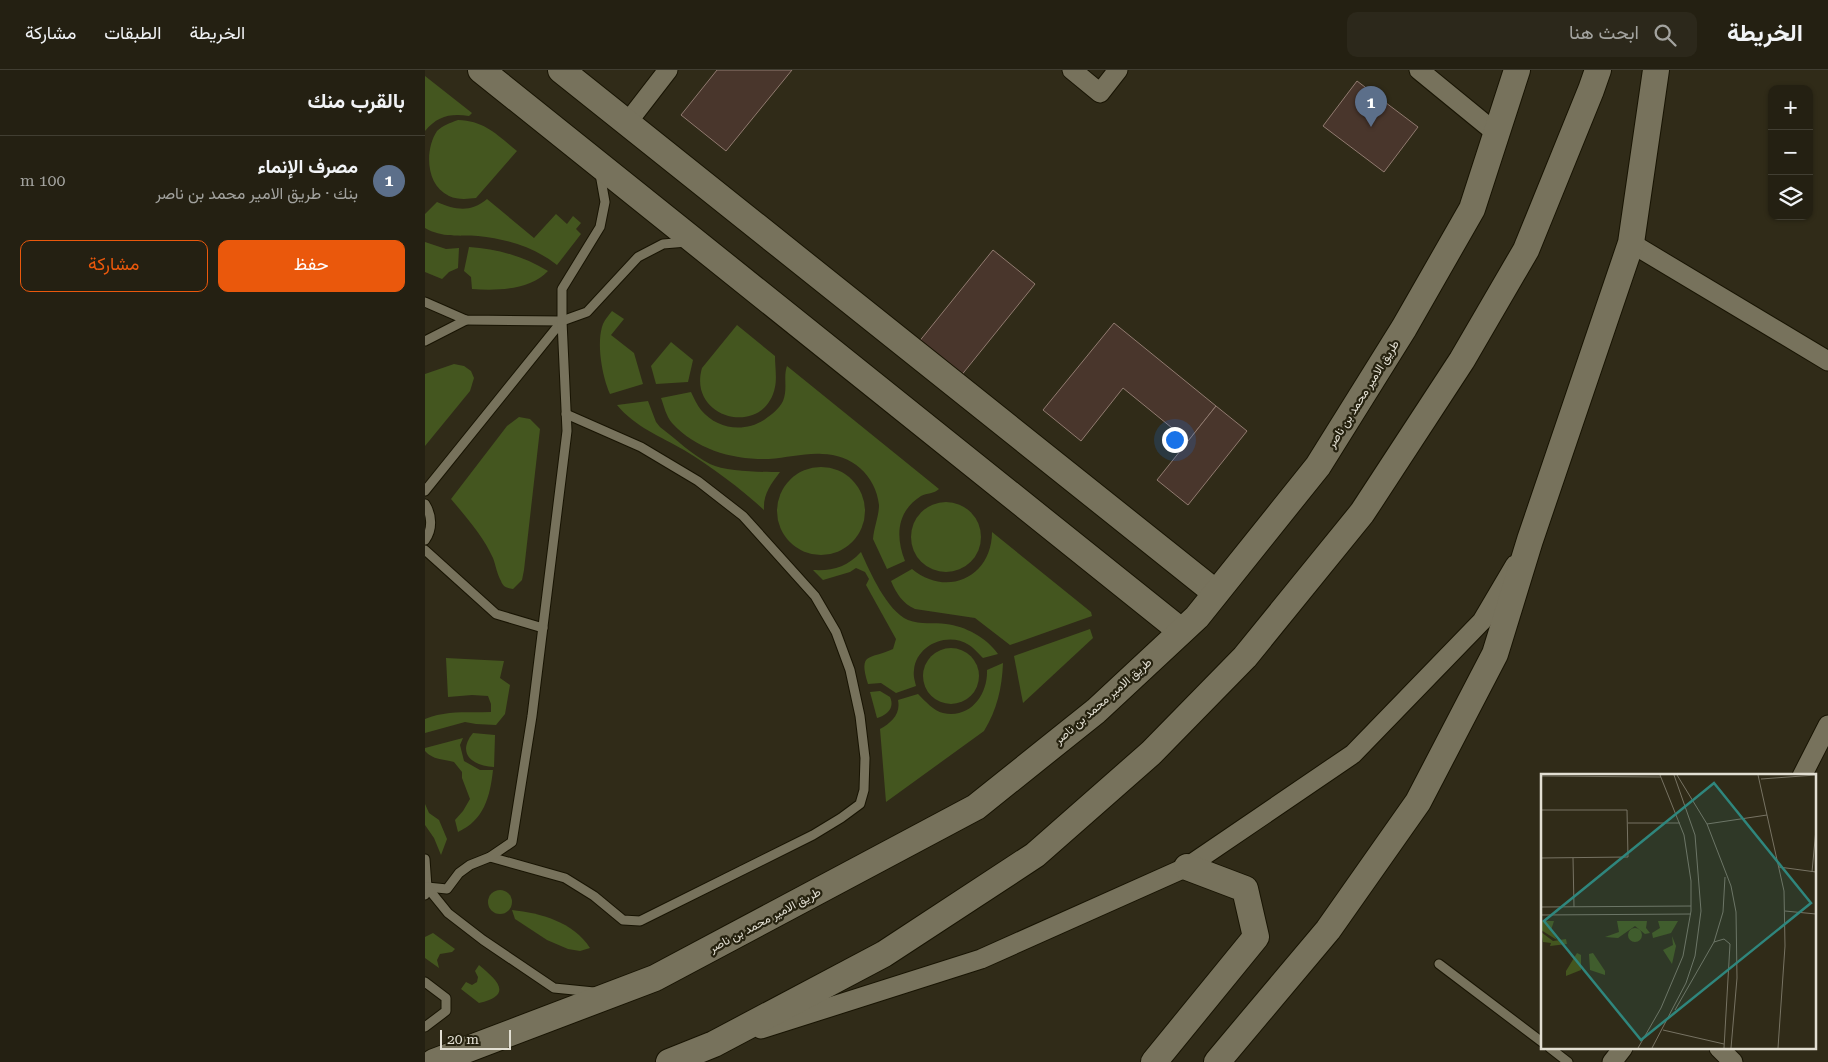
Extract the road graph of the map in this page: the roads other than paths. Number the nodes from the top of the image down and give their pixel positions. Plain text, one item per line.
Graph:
1 (481, 70) edge
2 (561, 70) edge
3 (668, 70) edge
4 (1072, 70) edge
5 (1118, 70) edge
6 (1419, 70) edge
7 (1517, 70) edge
8 (1598, 70) edge
9 (1655, 70) edge
10 (627, 123) junction
11 (1496, 133) junction
12 (598, 164) junction
13 (695, 241) junction
14 (1631, 243) junction
15 (425, 302) edge
16 (466, 320) junction
17 (562, 322) junction
18 (425, 342) edge
19 (1828, 361) edge
20 (566, 414) junction
21 (425, 491) edge
22 (425, 504) edge
23 (425, 540) edge
24 (1530, 540) junction
25 (425, 550) edge
26 (1216, 593) junction
27 (543, 628) junction
28 (1181, 631) junction
29 (1828, 725) edge
30 (1822, 757) edge
31 (1804, 774) edge
32 (491, 857) junction
33 (425, 860) edge
34 (1187, 867) junction
35 (426, 891) edge
36 (1439, 964) dead end
37 (425, 982) edge
38 (615, 994) junction
39 (425, 1027) edge
40 (1541, 1041) edge
41 (714, 1044) junction
42 (1553, 1050) edge
43 (1621, 1050) edge
44 (1721, 1050) edge
45 (434, 1062) edge
46 (669, 1062) edge
47 (1154, 1062) edge
48 (1217, 1062) edge
49 (1568, 1062) edge
50 (1612, 1062) edge
51 (1733, 1062) edge

1 - 12 main road
2 - 10 main road
3 - 10 street
4 - 5 street
6 - 11 street
7 - 11 main road, طريق الامير محمد بن ناصر
8 - 41 main road
9 - 14 main road
10 - 26 main road
11 - 26 main road, طريق الامير محمد بن ناصر
12 - 13 main road
12 - 17 lane
13 - 17 lane
13 - 28 main road
14 - 19 street
14 - 24 main road
15 - 16 lane
16 - 17 lane
16 - 18 lane
17 - 20 lane
17 - 21 lane
20 - 27 lane
20 - 32 lane
22 - 23 lane
24 - 34 street
24 - 48 main road
25 - 27 lane
26 - 28 main road, طريق الامير محمد بن ناصر
27 - 32 lane
28 - 38 main road, طريق الامير محمد بن ناصر
29 - 30 street
30 - 31 street
32 - 35 lane
33 - 35 lane
34 - 41 street
34 - 47 main road
35 - 38 lane
36 - 40 lane
37 - 39 lane
38 - 45 main road, طريق الامير محمد بن ناصر
41 - 46 main road
42 - 49 lane
43 - 50 street
44 - 51 street

